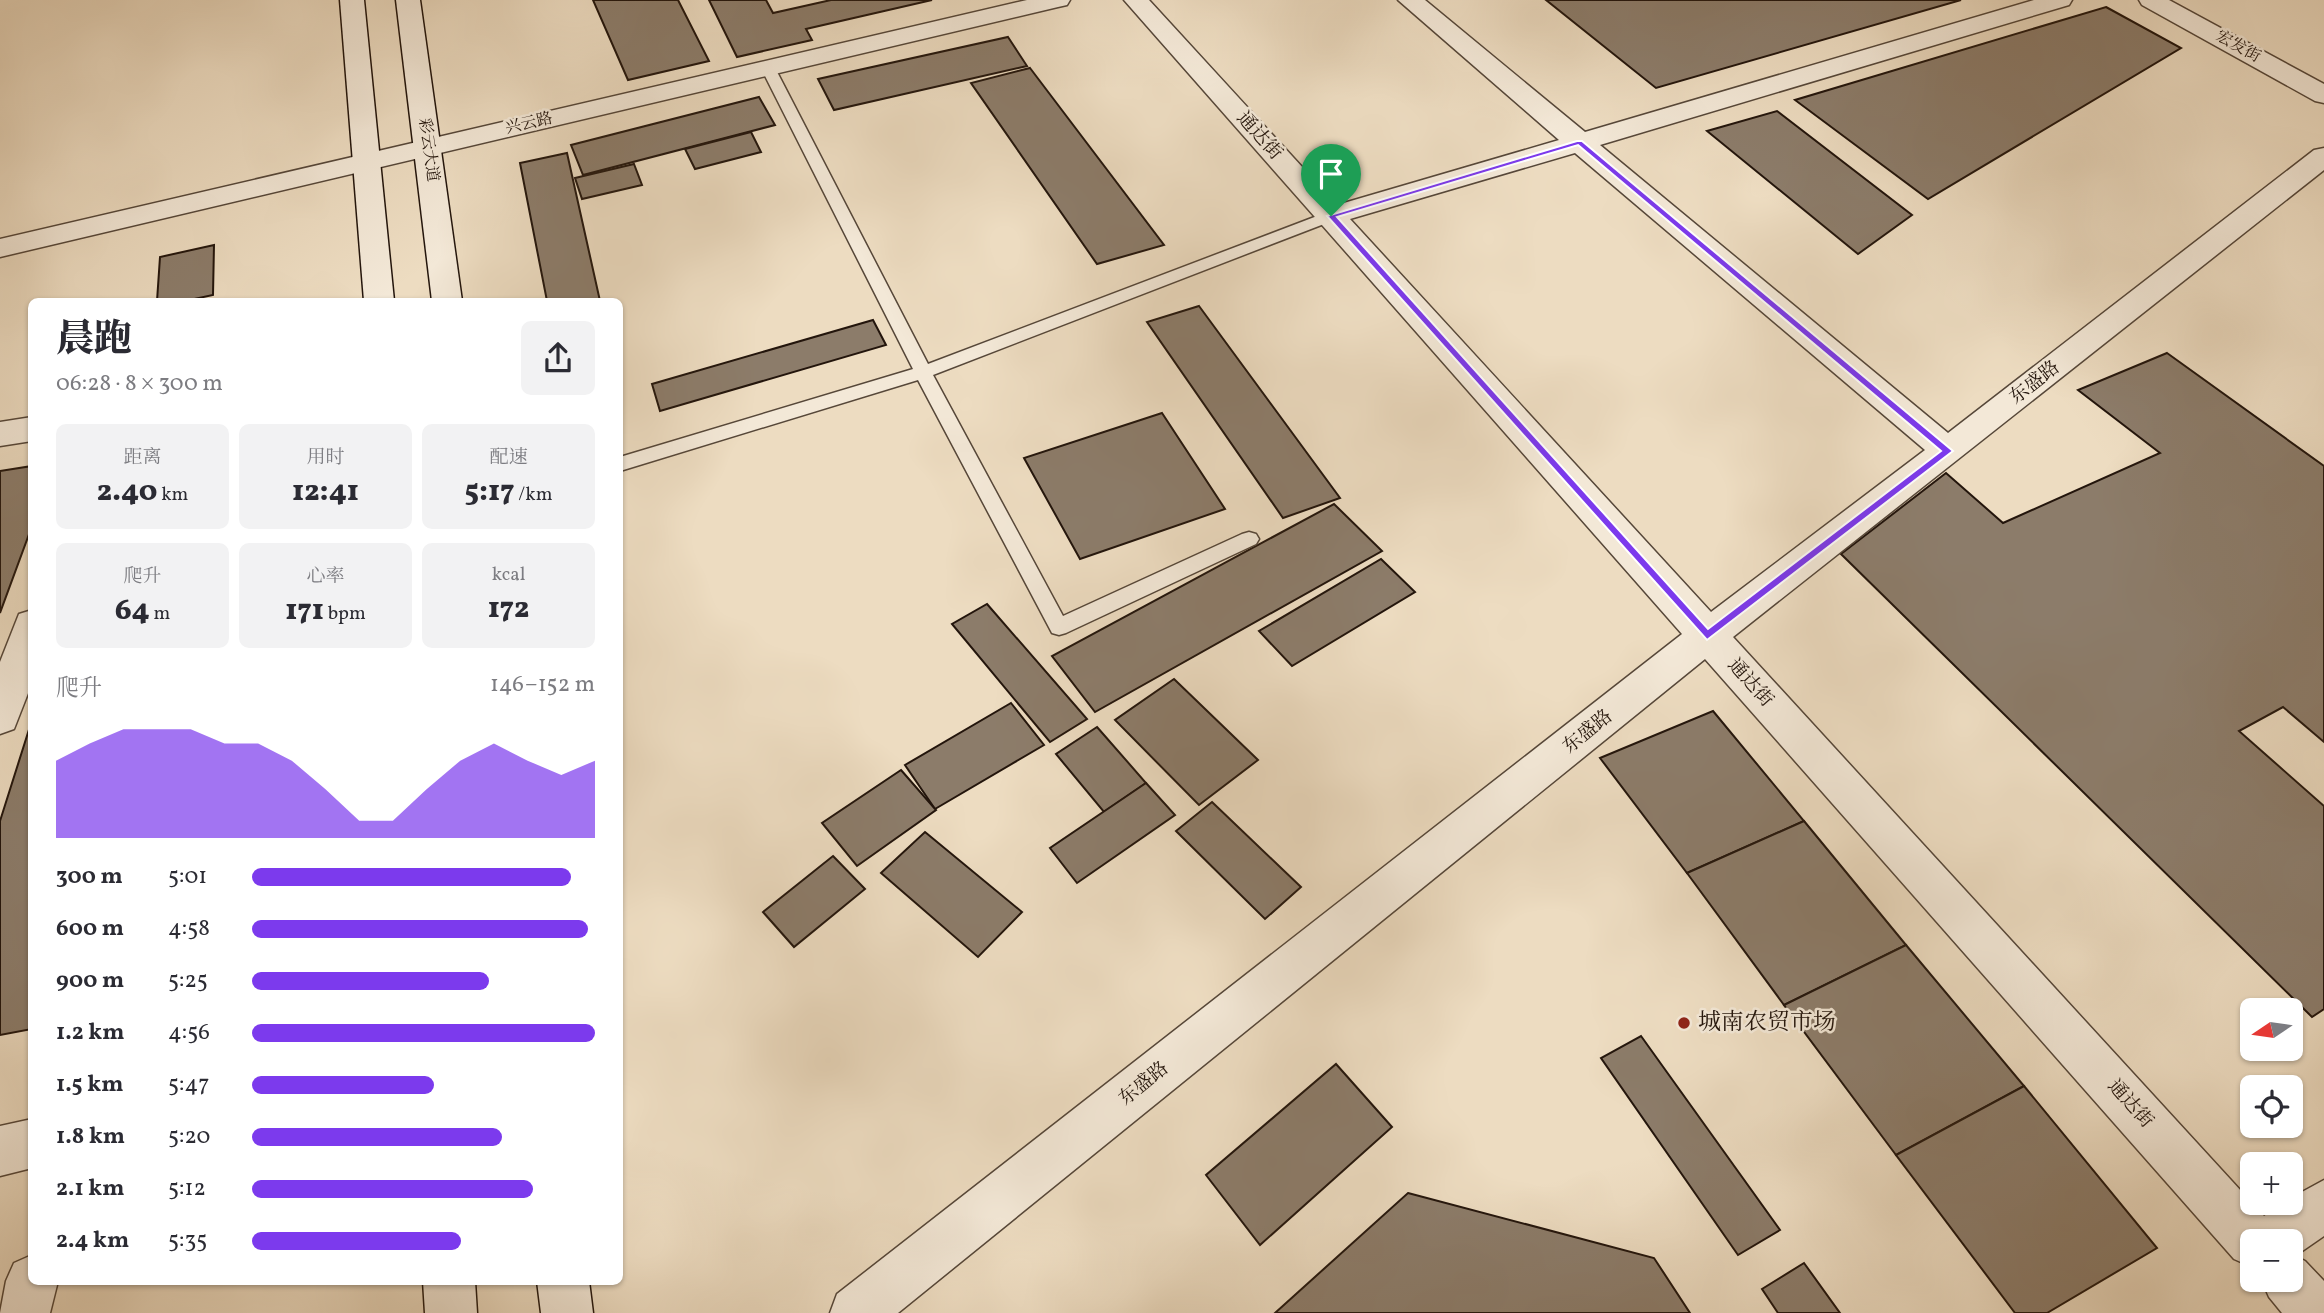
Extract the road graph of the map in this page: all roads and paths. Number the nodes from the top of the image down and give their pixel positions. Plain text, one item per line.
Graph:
1 (352, 0) edge
2 (408, 0) edge
3 (1058, 0) edge
4 (1136, 0) edge
5 (1410, 0) edge
6 (2060, 0) edge
7 (2151, 0) edge
8 (768, 68) junction
9 (2324, 95) edge
10 (1580, 142) junction
11 (427, 148) junction
12 (2324, 156) edge
13 (367, 162) junction
14 (1331, 216) junction
15 (0, 248) edge
16 (379, 298) edge
17 (447, 298) edge
18 (923, 372) junction
19 (28, 430) edge
20 (0, 434) edge
21 (1948, 451) junction
22 (623, 463) edge
23 (1249, 539) dead end
24 (28, 636) edge
25 (1707, 636) junction
26 (0, 717) edge
27 (28, 1144) edge
28 (0, 1150) edge
29 (2324, 1205) edge
30 (2241, 1229) edge
31 (2290, 1229) edge
32 (31, 1285) edge
33 (449, 1285) edge
34 (564, 1285) edge
35 (2298, 1292) edge
36 (24, 1313) edge
37 (451, 1313) edge
38 (567, 1313) edge
39 (856, 1313) edge
40 (2317, 1313) edge

1 - 13 street
2 - 11 street, 彩云大道
3 - 8 street, 兴云路
4 - 14 street, 通达街
5 - 10 street
6 - 10 street
7 - 9 street, 宏发街
8 - 11 street, 兴云路
8 - 18 lane
10 - 14 street
10 - 21 street
11 - 13 street, 兴云路
11 - 17 street, 彩云大道
12 - 21 street, 东盛路
13 - 15 street, 兴云路
13 - 16 street
14 - 18 lane
14 - 25 street, 通达街
18 - 22 lane
18 - 23 lane
19 - 20 street
21 - 25 street, 东盛路
24 - 26 street
25 - 30 street, 通达街
25 - 39 street, 东盛路
27 - 28 street
29 - 31 street
32 - 36 street
33 - 37 street
34 - 38 street
35 - 40 street

